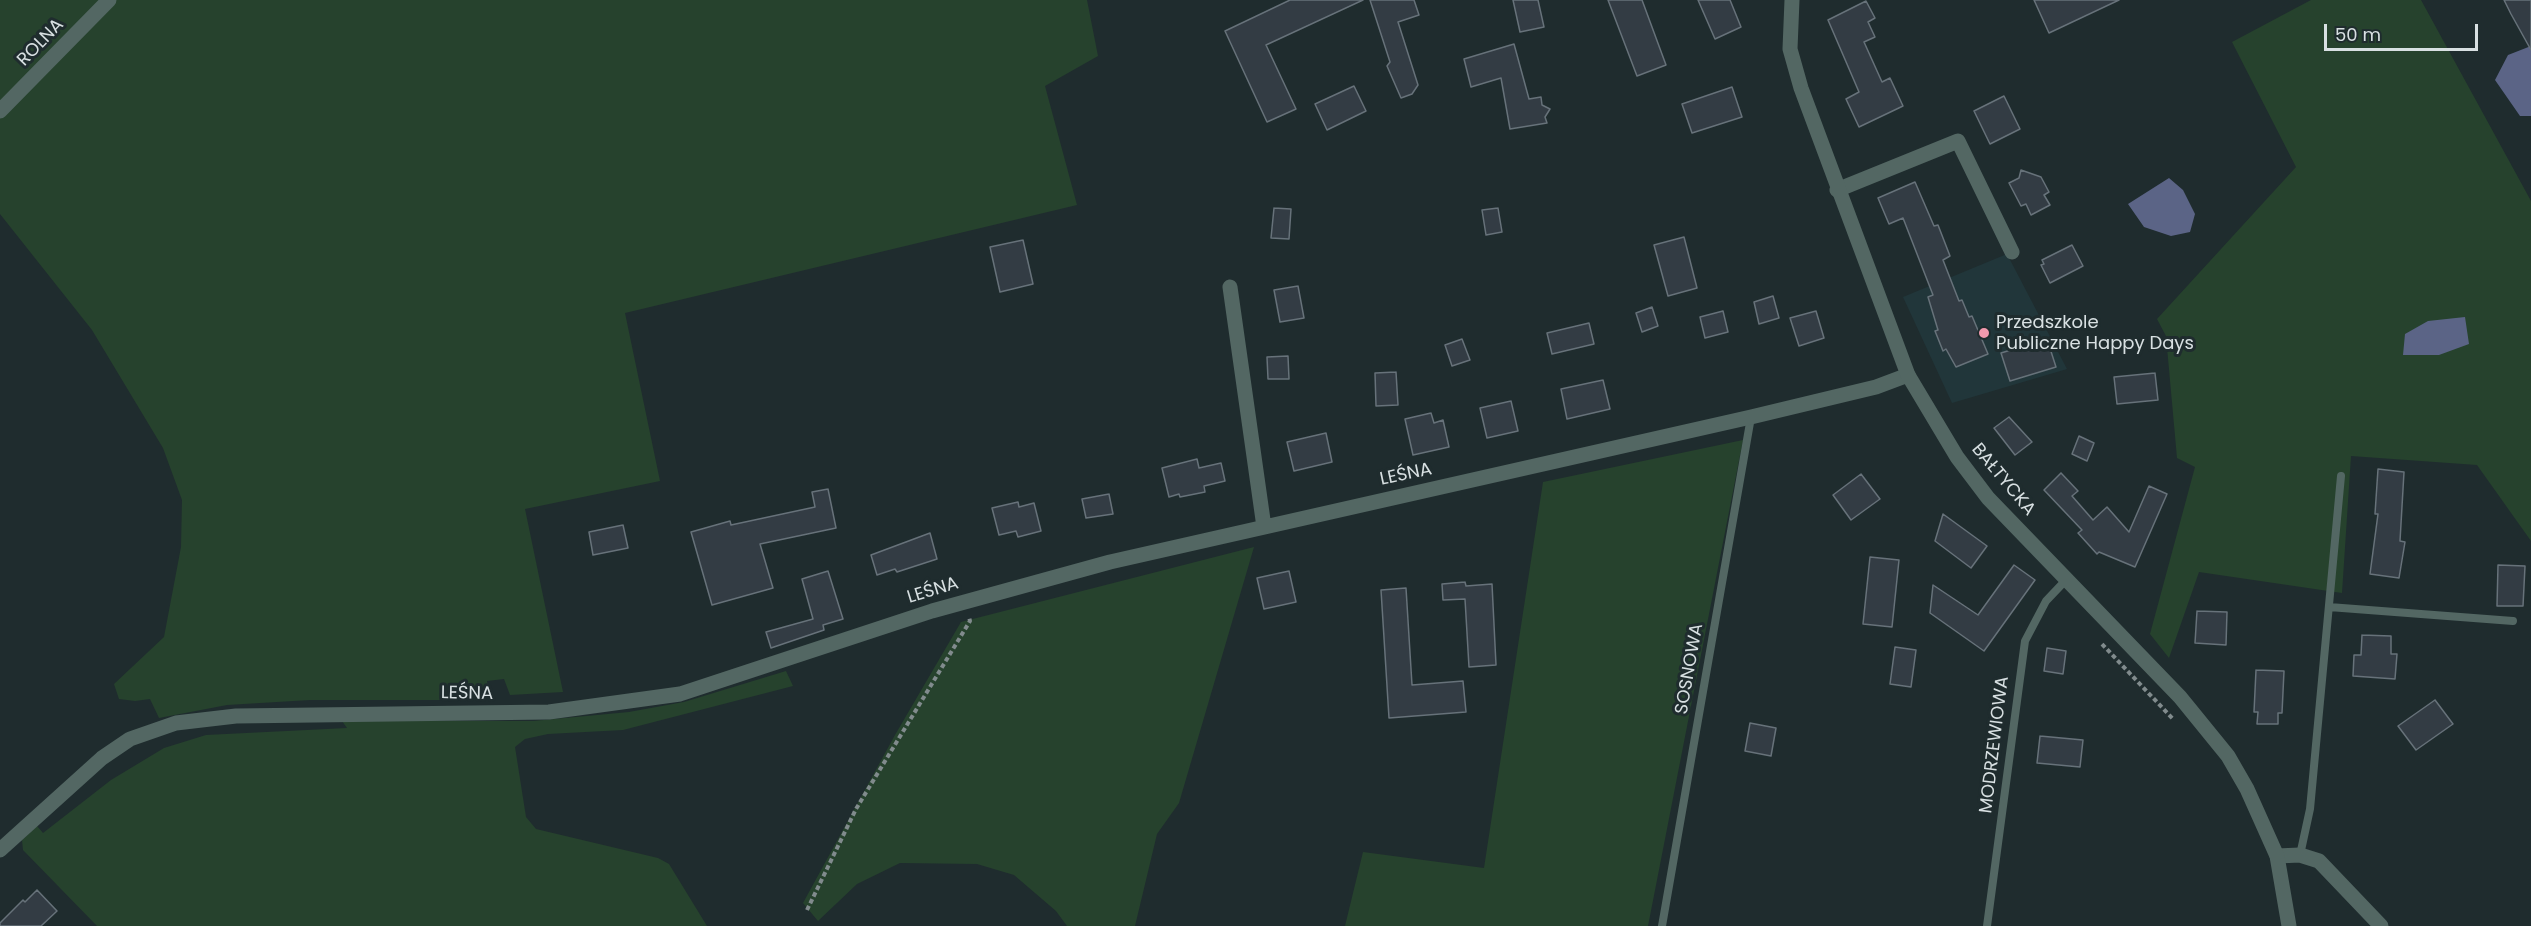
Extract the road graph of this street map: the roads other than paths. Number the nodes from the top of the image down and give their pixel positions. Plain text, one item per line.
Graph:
1 (109, 0) edge
2 (1792, 0) edge
3 (0, 111) edge
4 (1837, 190) junction
5 (2012, 252) dead end
6 (1230, 287) dead end
7 (1908, 375) junction
8 (1751, 417) junction
9 (2341, 476) dead end
10 (1264, 527) junction
11 (2066, 580) junction
12 (2329, 607) junction
13 (2513, 621) dead end
14 (0, 850) edge
15 (2300, 855) junction
16 (2277, 856) junction
17 (1662, 926) edge
18 (1987, 926) edge
19 (2289, 926) edge
20 (2381, 926) edge

1 - 3 street, ROLNA
2 - 4 street, BAŁTYCKA
4 - 5 street
4 - 7 street, BAŁTYCKA
6 - 10 street
7 - 8 street, LEŚNA
7 - 11 street, BAŁTYCKA
8 - 10 street, LEŚNA
8 - 17 lane, SOSNOWA
9 - 12 lane
10 - 14 street, LEŚNA
11 - 16 street, BAŁTYCKA
11 - 18 lane, MODRZEWIOWA
12 - 13 lane
12 - 15 lane
15 - 16 street
15 - 20 street
16 - 19 street, BAŁTYCKA

